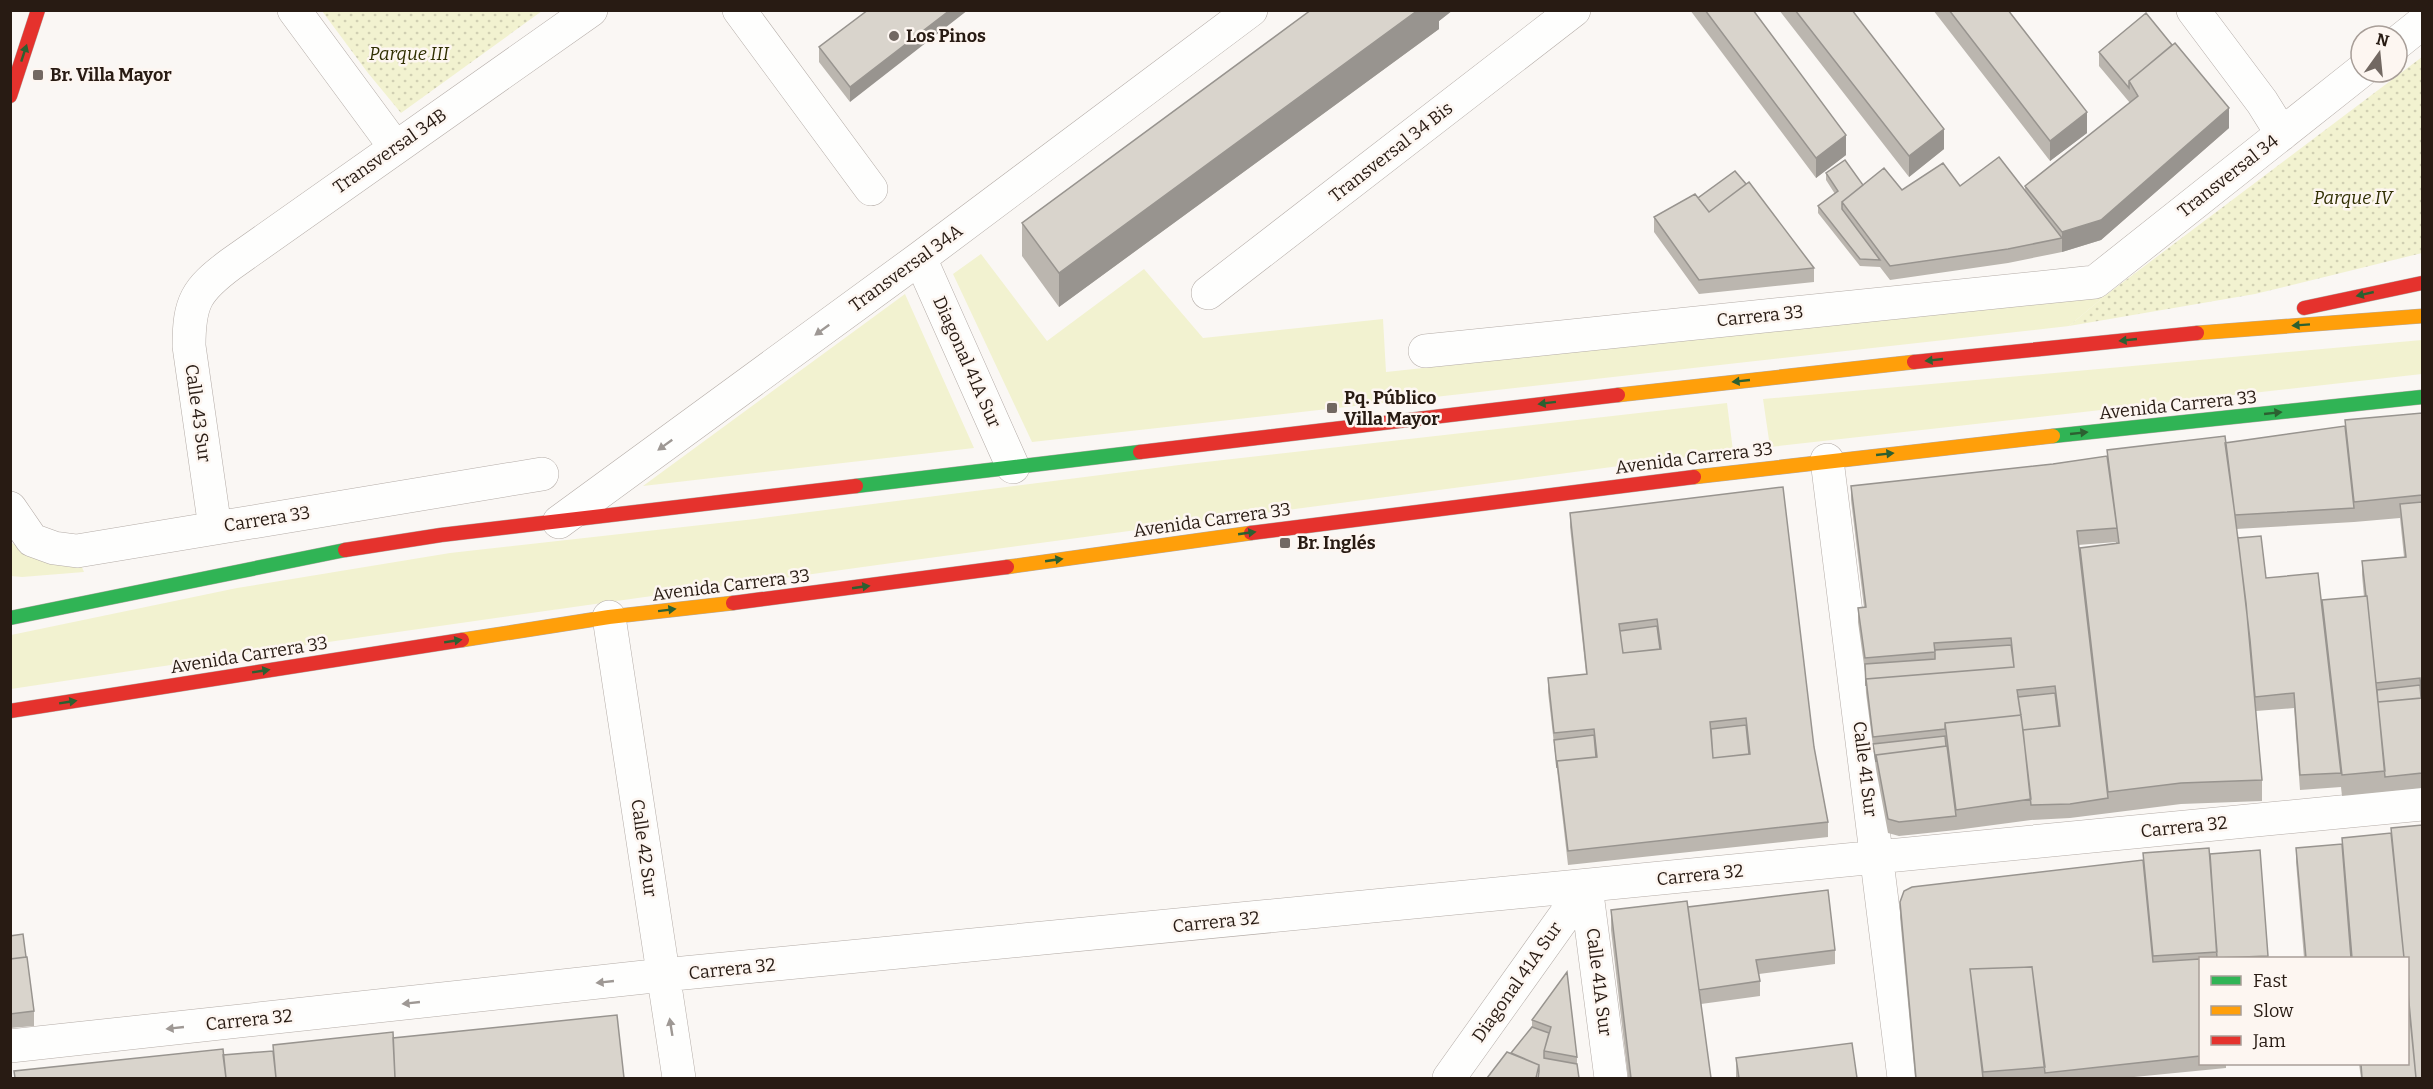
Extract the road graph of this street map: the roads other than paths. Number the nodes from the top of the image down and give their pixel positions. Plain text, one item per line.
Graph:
1 (38, 10) edge
2 (294, 10) edge
3 (591, 10) edge
4 (739, 10) edge
5 (1251, 10) edge
6 (1574, 10) edge
7 (2193, 10) edge
8 (2422, 23) edge
9 (2409, 33) edge
10 (2349, 81) edge
11 (10, 96) edge
12 (2282, 134) junction
13 (395, 147) junction
14 (871, 189) dead end
15 (920, 258) junction
16 (2095, 282) joint
17 (2422, 283) edge
18 (1208, 293) dead end
19 (196, 299) joint
20 (2422, 316) edge
21 (2187, 334) junction
22 (1425, 351) dead end
23 (2422, 397) edge
24 (1827, 460) junction
25 (1013, 467) junction
26 (542, 474) dead end
27 (10, 508) edge
28 (559, 522) junction
29 (215, 528) junction
30 (609, 617) junction
31 (12, 618) edge
32 (10, 711) edge
33 (2422, 804) edge
34 (1876, 857) junction
35 (1586, 886) junction
36 (663, 975) junction
37 (10, 1046) edge
38 (679, 1078) edge
39 (1449, 1078) edge
40 (1611, 1078) edge
41 (1904, 1078) edge

11 -> 1 main road
2 - 13 street
3 - 13 street, Transversal 34B
4 - 14 street
5 - 15 street, Transversal 34A
6 - 18 street, Transversal 34 Bis
7 - 12 street
8 - 9 street
10 - 12 street, Transversal 34
12 - 16 street, Transversal 34
13 - 19 street, Transversal 34B
15 - 25 street, Diagonal 41A Sur
15 -> 28 street, Transversal 34A
16 - 22 street, Carrera 33
17 -> 21 main road
19 - 29 street, Calle 43 Sur
20 -> 21 main road
21 -> 25 main road
24 -> 23 main road, Avenida Carrera 33
30 -> 24 main road, Avenida Carrera 33
24 - 34 street, Calle 41 Sur
25 - 28 main road
26 - 29 street, Carrera 33
27 - 29 street, Carrera 33
28 - 31 main road
32 -> 30 main road, Avenida Carrera 33
30 - 36 street, Calle 42 Sur
33 - 34 street, Carrera 32
34 - 35 street, Carrera 32
34 - 41 street, Calle 41 Sur
35 - 36 street, Carrera 32
35 - 39 street, Diagonal 41A Sur
35 - 40 street, Calle 41A Sur
36 -> 37 street, Carrera 32
38 -> 36 street, Calle 42 Sur

